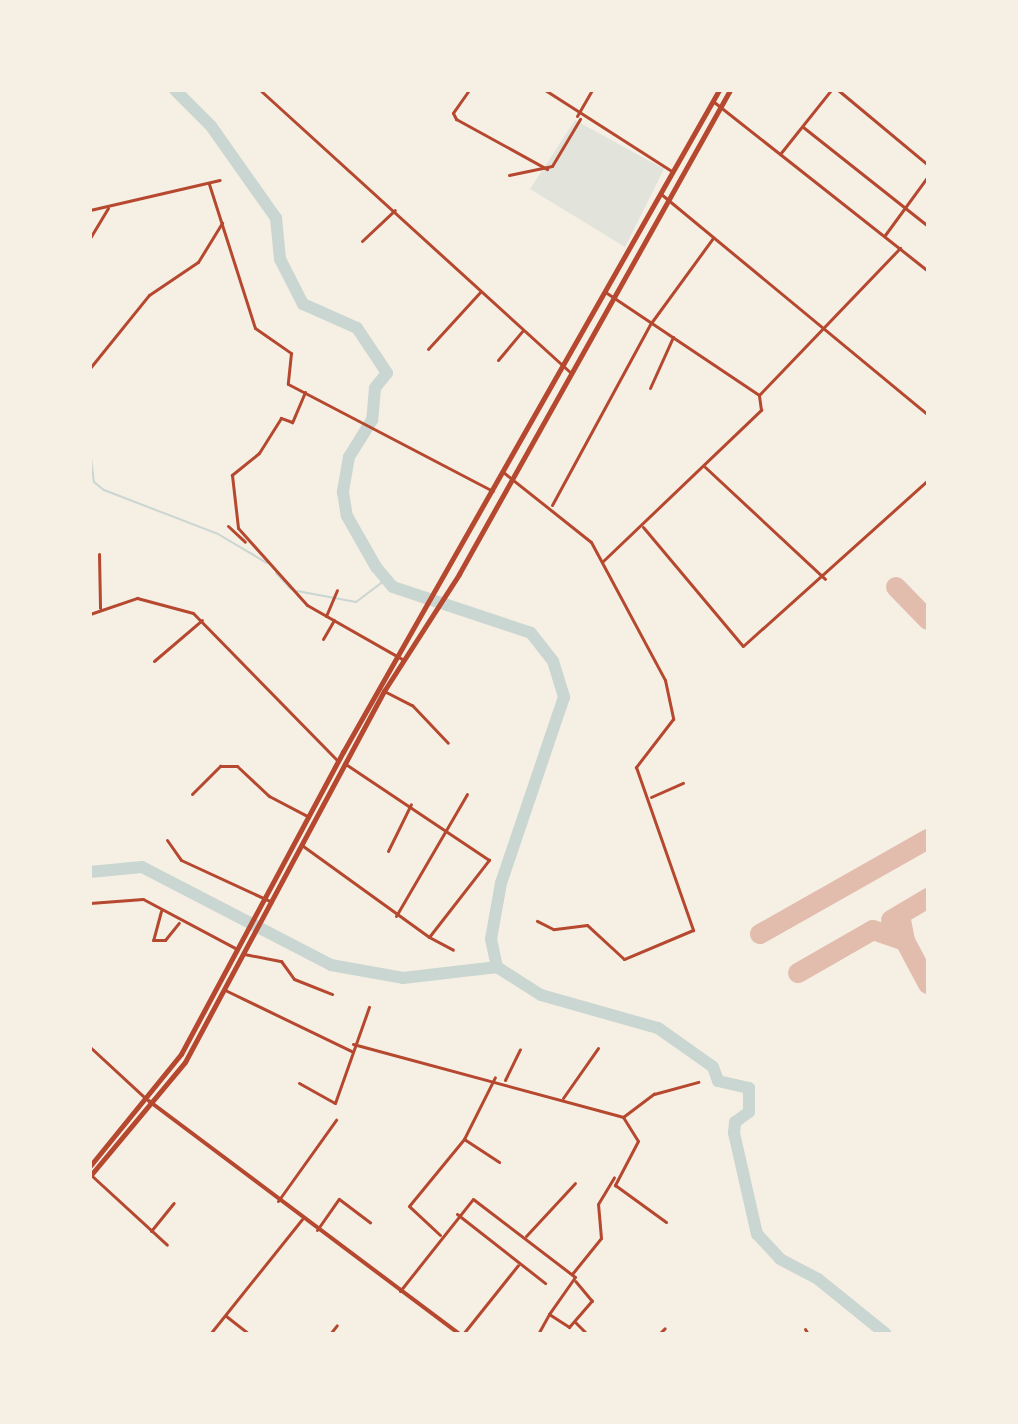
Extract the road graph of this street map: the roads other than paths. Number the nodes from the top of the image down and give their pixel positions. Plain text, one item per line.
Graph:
1 (260, 90) edge
2 (469, 90) edge
3 (545, 90) edge
4 (592, 90) edge
5 (719, 90) edge
6 (730, 90) edge
7 (831, 90) edge
8 (838, 90) edge
9 (713, 101) junction
10 (720, 107) junction
11 (578, 117) junction
12 (803, 127) junction
13 (780, 154) junction
14 (928, 165) edge
15 (547, 169) junction
16 (673, 172) junction
17 (509, 175) dead end
18 (928, 176) edge
19 (220, 180) dead end
20 (209, 184) junction
21 (661, 194) junction
22 (668, 199) junction
23 (108, 208) junction
24 (905, 208) junction
25 (90, 210) edge
26 (395, 210) junction
27 (222, 223) junction
28 (928, 226) edge
29 (885, 235) junction
30 (714, 237) junction
31 (90, 238) edge
32 (362, 241) dead end
33 (900, 248) junction
34 (928, 271) edge
35 (480, 292) junction
36 (605, 292) junction
37 (612, 297) junction
38 (651, 323) junction
39 (823, 329) junction
40 (522, 331) junction
41 (673, 337) junction
42 (428, 349) dead end
43 (498, 360) dead end
44 (564, 367) junction
45 (90, 368) edge
46 (570, 372) junction
47 (650, 388) dead end
48 (305, 392) junction
49 (759, 395) junction
50 (928, 415) edge
51 (705, 467) junction
52 (503, 472) junction
53 (510, 477) junction
54 (928, 480) edge
55 (493, 491) junction
56 (552, 505) junction
57 (228, 526) dead end
58 (643, 527) junction
59 (248, 544) junction
60 (99, 554) dead end
61 (603, 561) junction
62 (825, 579) junction
63 (337, 590) dead end
64 (100, 608) junction
65 (90, 614) edge
66 (326, 616) junction
67 (202, 620) junction
68 (334, 620) junction
69 (323, 639) dead end
70 (397, 655) junction
71 (404, 660) junction
72 (154, 661) dead end
73 (384, 691) junction
74 (448, 743) dead end
75 (338, 761) junction
76 (345, 764) junction
77 (683, 783) dead end
78 (192, 794) dead end
79 (467, 794) dead end
80 (651, 797) junction
81 (411, 804) junction
82 (309, 817) junction
83 (449, 829) junction
84 (167, 840) dead end
85 (302, 845) junction
86 (388, 851) dead end
87 (269, 900) junction
88 (90, 903) edge
89 (161, 911) junction
90 (396, 916) junction
91 (537, 921) dead end
92 (179, 923) junction
93 (429, 937) junction
94 (242, 950) junction
95 (453, 950) dead end
96 (225, 990) junction
97 (332, 994) dead end
98 (369, 1007) dead end
99 (353, 1044) junction
100 (90, 1047) edge
101 (598, 1048) dead end
102 (520, 1049) dead end
103 (351, 1051) junction
104 (495, 1077) junction
105 (505, 1080) junction
106 (698, 1082) dead end
107 (299, 1083) dead end
108 (563, 1098) junction
109 (149, 1101) junction
110 (156, 1105) junction
111 (623, 1117) junction
112 (336, 1120) dead end
113 (464, 1139) junction
114 (499, 1162) dead end
115 (90, 1166) edge
116 (91, 1175) edge
117 (614, 1177) junction
118 (575, 1183) dead end
119 (278, 1201) junction
120 (174, 1203) dead end
121 (457, 1214) junction
122 (302, 1219) junction
123 (370, 1222) dead end
124 (666, 1222) dead end
125 (317, 1230) junction
126 (151, 1231) junction
127 (440, 1235) junction
128 (526, 1236) junction
129 (167, 1245) dead end
130 (518, 1265) junction
131 (572, 1274) junction
132 (575, 1281) junction
133 (545, 1283) dead end
134 (400, 1291) junction
135 (549, 1314) junction
136 (226, 1316) junction
137 (575, 1322) junction
138 (337, 1325) dead end
139 (665, 1328) dead end
140 (805, 1329) dead end
141 (210, 1334) edge
142 (249, 1334) edge
143 (330, 1334) edge
144 (461, 1334) edge
145 (538, 1334) edge
146 (587, 1334) edge
147 (659, 1334) edge
148 (808, 1334) edge

1 - 26 street
2 - 15 street
3 - 11 street
4 - 11 street
5 - 9 highway
6 - 10 highway
7 - 12 street
8 - 14 street
9 - 10 street
9 - 16 highway
10 - 13 street
10 - 22 highway
11 - 15 street
11 - 16 street
12 - 13 street
12 - 24 street
13 - 29 street
15 - 17 street
16 - 21 highway
18 - 24 street
19 - 20 street
20 - 23 street
20 - 27 street
21 - 22 street
21 - 36 highway
22 - 30 street
22 - 37 highway
23 - 25 street
23 - 31 street
24 - 28 street
24 - 29 street
26 - 32 street
26 - 35 street
27 - 45 street
27 - 48 street
29 - 33 street
30 - 38 street
30 - 39 street
33 - 34 street
33 - 39 street
35 - 40 street
35 - 42 street
36 - 37 street
36 - 44 highway
37 - 38 street
37 - 46 highway
38 - 41 street
38 - 56 street
39 - 49 street
39 - 50 street
40 - 43 street
40 - 44 street
41 - 47 street
41 - 49 street
44 - 46 street
44 - 52 highway
46 - 53 highway
48 - 55 street
48 - 59 street
49 - 51 street
51 - 58 street
51 - 62 street
52 - 53 street
52 - 55 highway
53 - 56 street
53 - 71 highway
54 - 62 street
55 - 70 highway
56 - 61 street
57 - 59 street
58 - 61 street
58 - 62 street
59 - 66 street
60 - 64 street
61 - 80 street
63 - 66 street
64 - 65 street
64 - 67 street
66 - 68 street
67 - 72 street
67 - 75 street
68 - 69 street
68 - 70 street
70 - 71 street
70 - 75 highway
71 - 73 highway
73 - 74 street
73 - 76 highway
75 - 76 street
75 - 82 highway
76 - 81 street
76 - 85 highway
77 - 80 street
78 - 82 street
79 - 83 street
80 - 91 street
81 - 83 street
81 - 86 street
82 - 87 highway
83 - 90 street
83 - 93 street
84 - 87 street
85 - 87 highway
85 - 90 street
87 - 94 highway
88 - 89 street
89 - 92 street
89 - 92 street
90 - 93 street
92 - 94 street
93 - 95 street
94 - 96 highway
94 - 97 street
94 - 109 highway
96 - 103 street
96 - 110 highway
98 - 99 street
99 - 103 street
99 - 104 street
100 - 109 street
101 - 108 street
102 - 105 street
103 - 107 street
104 - 105 street
104 - 113 street
105 - 108 street
106 - 111 street
108 - 111 street
109 - 110 street
109 - 115 highway
110 - 116 highway
110 - 119 street
111 - 117 street
112 - 119 street
113 - 114 street
113 - 127 street
116 - 126 street
117 - 124 street
117 - 131 street
118 - 128 street
119 - 122 street
120 - 126 street
121 - 127 street
121 - 128 street
121 - 130 street
122 - 125 street
122 - 136 street
123 - 125 street
125 - 134 street
126 - 129 street
127 - 134 street
128 - 131 street
130 - 133 street
130 - 144 street
131 - 132 street
132 - 135 street
132 - 137 street
134 - 144 street
135 - 137 street
135 - 145 street
136 - 141 street
136 - 142 street
137 - 146 street
138 - 143 street
139 - 147 street
140 - 148 street

